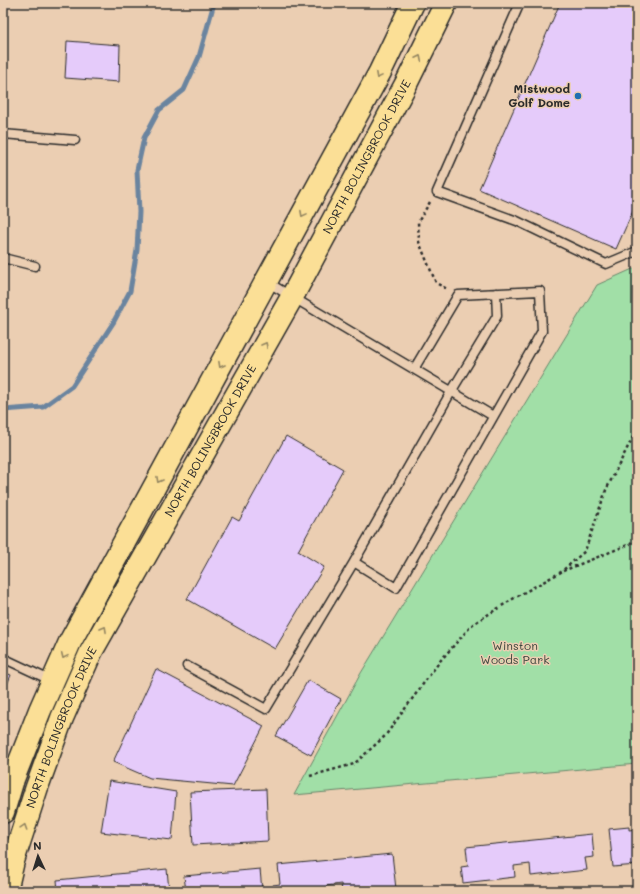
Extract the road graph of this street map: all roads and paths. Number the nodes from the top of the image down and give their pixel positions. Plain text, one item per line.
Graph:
1 (413, 3) edge
2 (446, 3) edge
3 (520, 3) edge
4 (3, 134) edge
5 (75, 140) dead end
6 (437, 192) junction
7 (637, 251) edge
8 (3, 258) edge
9 (35, 266) dead end
10 (267, 282) junction
11 (496, 293) junction
12 (458, 295) junction
13 (292, 297) junction
14 (414, 369) junction
15 (451, 392) junction
16 (493, 416) junction
17 (637, 429) edge
18 (637, 535) edge
19 (354, 562) junction
20 (560, 572) junction
21 (3, 658) edge
22 (187, 666) dead end
23 (53, 681) junction
24 (310, 776) dead end
25 (3, 812) edge
26 (6, 891) edge

1 -> 10 main road, NORTH BOLINGBROOK DRIVE
13 -> 2 main road, NORTH BOLINGBROOK DRIVE
3 - 6 lane
4 - 5 lane
6 - 7 lane
6 - 12 path
8 - 9 lane
10 - 13 lane
10 -> 23 main road, NORTH BOLINGBROOK DRIVE
11 - 12 lane
11 - 15 lane
11 - 16 lane
12 - 14 lane
13 - 14 lane
26 -> 13 main road, NORTH BOLINGBROOK DRIVE
14 - 15 lane
15 - 16 lane
15 - 19 lane
16 - 19 lane
17 - 20 path
18 - 20 path
19 - 22 lane
20 - 24 path
21 - 23 lane
23 - 25 main road, NORTH BOLINGBROOK DRIVE

